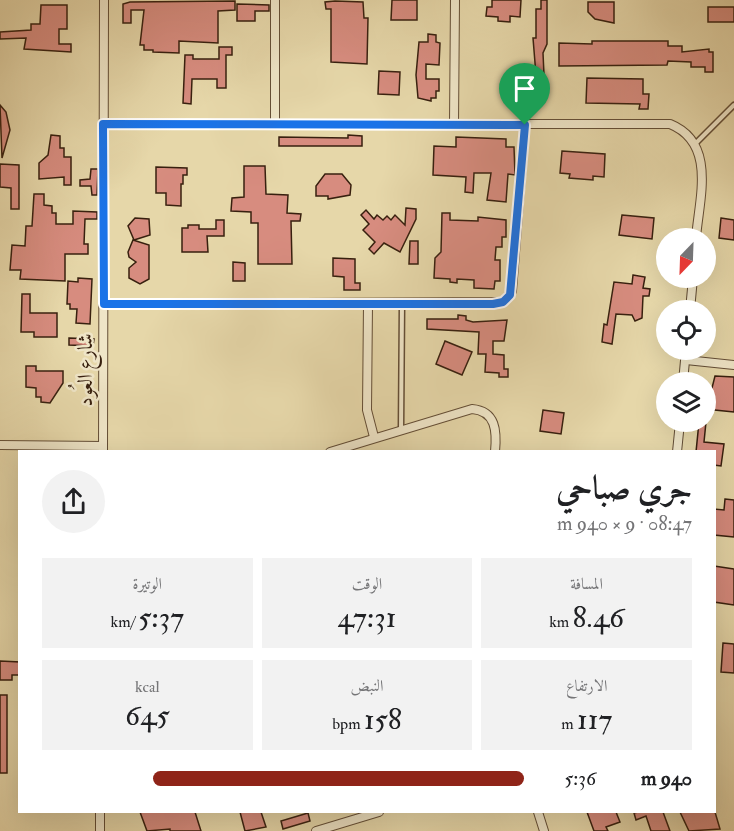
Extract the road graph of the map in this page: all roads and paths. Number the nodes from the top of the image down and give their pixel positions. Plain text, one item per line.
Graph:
1 (104, 0) edge
2 (276, 0) edge
3 (454, 0) edge
4 (734, 105) edge
5 (103, 124) junction
6 (275, 124) junction
7 (454, 124) junction
8 (525, 125) junction
9 (696, 143) junction
10 (697, 228) edge
11 (402, 302) junction
12 (104, 304) junction
13 (368, 304) junction
14 (686, 360) joint
15 (734, 365) edge
16 (684, 372) edge
17 (401, 430) junction
18 (679, 432) edge
19 (374, 437) junction
20 (0, 445) edge
21 (103, 449) edge
22 (336, 450) edge
23 (495, 450) edge
24 (677, 450) edge
25 (100, 813) edge
26 (376, 813) edge
27 (538, 813) edge
28 (351, 820) junction
29 (100, 831) edge
30 (316, 831) edge
31 (354, 831) edge
32 (544, 831) edge

1 - 5 street, شارع العُود
2 - 6 street
3 - 7 street
4 - 9 lane
5 - 6 street
5 - 12 street, شارع العُود
6 - 7 street
7 - 8 street
8 - 9 street
8 - 11 street
9 - 10 street
11 - 13 street
11 - 17 lane
12 - 13 street
12 - 21 street, شارع العُود
13 - 19 street
14 - 15 street
14 - 16 street
17 - 19 street
17 - 23 street
18 - 24 street
19 - 22 street
20 - 21 street
25 - 29 street
26 - 28 street
27 - 32 street
28 - 30 street
28 - 31 street

